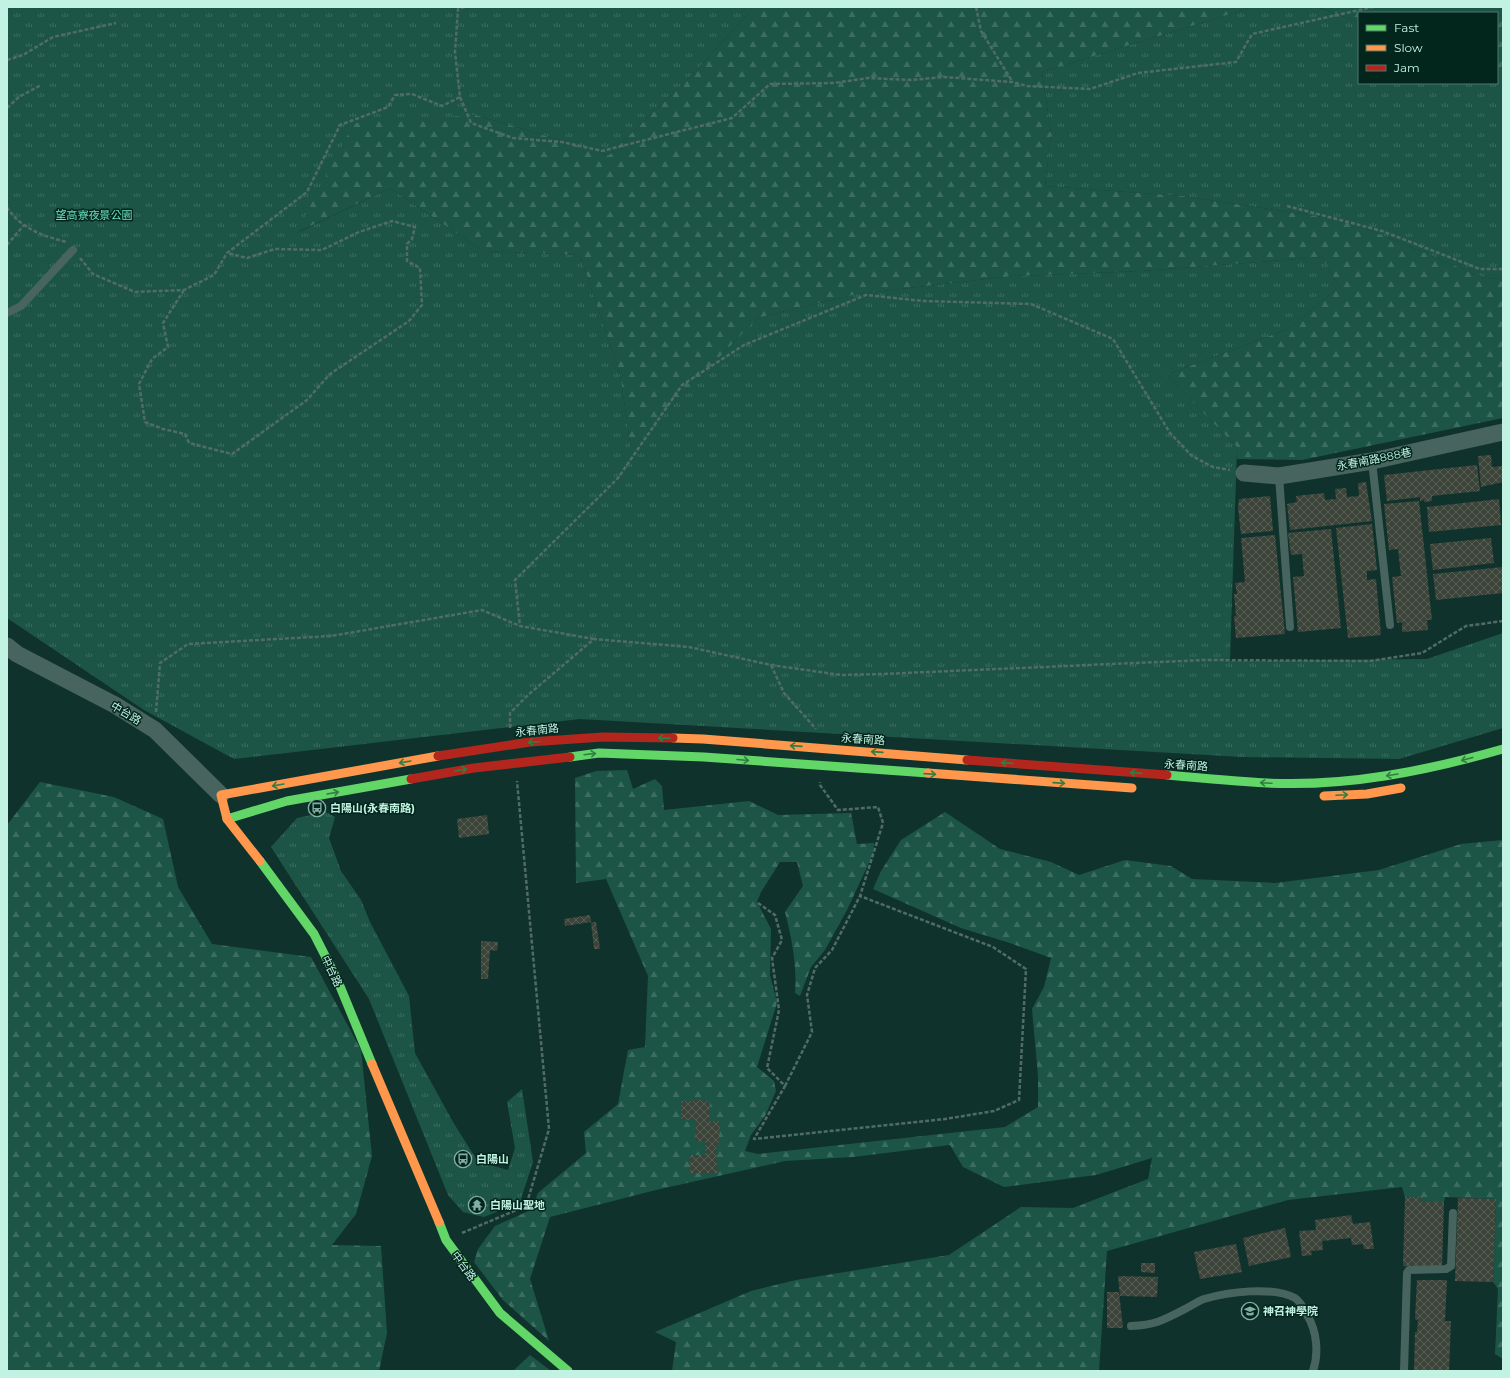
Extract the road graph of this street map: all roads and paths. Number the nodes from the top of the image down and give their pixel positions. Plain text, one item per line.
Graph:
1 (464, 7) edge
2 (976, 7) edge
3 (1373, 7) edge
4 (116, 23) dead end
5 (7, 60) edge
6 (1012, 82) junction
7 (40, 85) dead end
8 (460, 97) junction
9 (7, 108) edge
10 (1287, 206) dead end
11 (7, 207) edge
12 (8, 212) edge
13 (24, 225) junction
14 (7, 245) edge
15 (72, 246) junction
16 (227, 253) junction
17 (1503, 269) edge
18 (184, 290) junction
19 (7, 314) edge
20 (1503, 432) edge
21 (1372, 461) junction
22 (1244, 473) joint
23 (1279, 476) junction
24 (1503, 621) edge
25 (1390, 625) dead end
26 (520, 626) junction
27 (1290, 627) dead end
28 (594, 639) junction
29 (7, 646) edge
30 (771, 664) junction
31 (155, 730) junction
32 (509, 731) dead end
33 (816, 736) dead end
34 (1503, 749) edge
35 (516, 778) dead end
36 (819, 778) dead end
37 (1412, 786) dead end
38 (1144, 788) dead end
39 (221, 795) junction
40 (1311, 797) dead end
41 (227, 819) junction
42 (860, 896) junction
43 (758, 903) dead end
44 (785, 1086) junction
45 (1453, 1213) dead end
46 (446, 1240) junction
47 (1131, 1326) dead end
48 (568, 1371) edge
49 (1313, 1371) edge
50 (1404, 1371) edge

1 - 8 path
2 - 6 path
3 - 6 path
4 - 5 path
6 - 8 path
7 - 9 path
8 - 16 path
10 - 17 path
11 - 12 path
12 - 13 path
13 - 14 path
13 - 15 path
15 - 18 path
15 - 19 lane
16 - 18 path
16 - 18 path
20 - 21 street, 永春南路888巷
21 - 23 street, 永春南路888巷
21 - 25 lane
22 - 23 street, 永春南路888巷
22 - 26 path
23 - 27 lane
24 - 30 path
26 - 28 path
26 - 31 path
28 - 30 path
28 - 32 path
29 - 31 street, 中台路
30 - 33 path
31 - 39 street, 中台路
34 -> 39 street, 永春南路
35 - 46 path
36 - 42 path
40 -> 37 street
41 -> 38 street
39 - 41 street, 中台路
41 - 46 street, 中台路
42 - 44 path
42 - 44 path
43 - 44 path
45 - 50 lane
46 - 48 street, 中台路
47 - 49 lane

